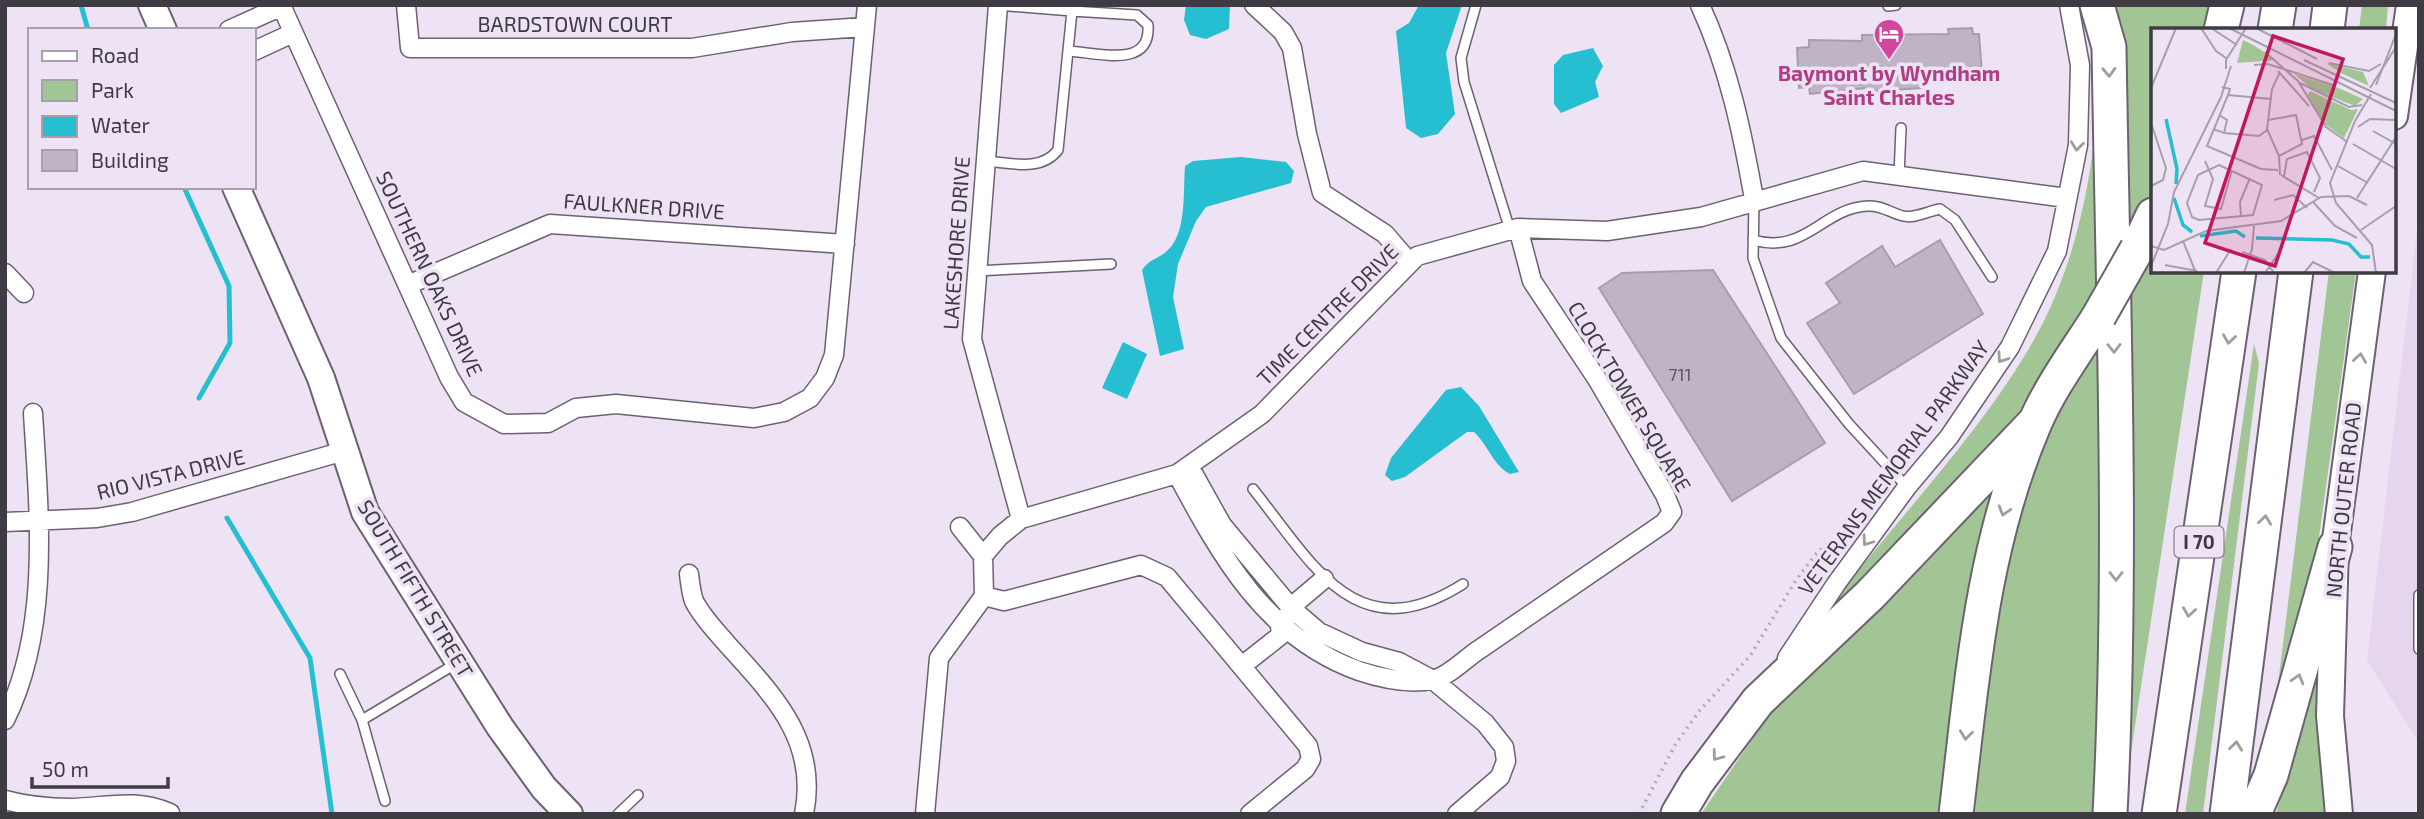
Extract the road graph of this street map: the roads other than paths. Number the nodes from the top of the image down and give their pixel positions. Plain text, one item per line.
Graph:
1 (152, 5) edge
2 (406, 5) edge
3 (867, 5) edge
4 (998, 5) edge
5 (1254, 5) edge
6 (1476, 5) edge
7 (1700, 5) edge
8 (1896, 5) edge
9 (2069, 5) edge
10 (2097, 5) edge
11 (2227, 5) edge
12 (2279, 5) edge
13 (2330, 5) edge
14 (2410, 5) edge
15 (282, 6) edge
16 (1888, 6) edge
17 (1072, 11) junction
18 (865, 27) junction
19 (162, 28) edge
20 (233, 28) edge
21 (2221, 28) edge
22 (2275, 28) edge
23 (2327, 28) edge
24 (293, 33) junction
25 (256, 50) edge
26 (1069, 51) junction
27 (2396, 102) edge
28 (1901, 128) dead end
29 (986, 161) junction
30 (1899, 176) junction
31 (237, 189) edge
32 (2067, 198) junction
33 (1754, 200) junction
34 (2151, 219) edge
35 (1514, 229) junction
36 (1753, 240) junction
37 (845, 244) junction
38 (1410, 263) junction
39 (1111, 264) dead end
40 (977, 271) junction
41 (5, 273) edge
42 (2239, 273) edge
43 (2296, 273) edge
44 (2372, 273) edge
45 (1992, 277) dead end
46 (410, 285) junction
47 (24, 293) dead end
48 (33, 412) dead end
49 (2034, 423) junction
50 (344, 451) junction
51 (1183, 470) junction
52 (1907, 487) junction
53 (1253, 489) dead end
54 (1021, 519) junction
55 (40, 521) junction
56 (5, 522) edge
57 (960, 527) dead end
58 (2335, 547) junction
59 (983, 556) junction
60 (689, 574) dead end
61 (1324, 579) junction
62 (1463, 584) dead end
63 (2419, 595) edge
64 (984, 596) junction
65 (1292, 608) junction
66 (1280, 626) junction
67 (2419, 649) edge
68 (458, 663) junction
69 (1243, 665) junction
70 (340, 674) dead end
71 (1433, 680) junction
72 (1758, 701) junction
73 (5, 720) edge
74 (362, 720) junction
75 (638, 795) dead end
76 (5, 800) edge
77 (385, 801) dead end
78 (170, 813) edge
79 (569, 814) edge
80 (618, 814) edge
81 (804, 814) edge
82 (925, 814) edge
83 (1250, 814) edge
84 (1457, 814) edge
85 (1678, 814) edge
86 (1956, 814) edge
87 (2110, 814) edge
88 (2160, 814) edge
89 (2227, 814) edge
90 (2255, 814) edge
91 (2339, 814) edge

1 - 19 street
2 - 18 street, BARDSTOWN COURT
3 - 18 street, SOUTHERN OAKS DRIVE
4 - 17 lane
4 - 29 street, LAKESHORE DRIVE
5 - 38 street
6 - 35 lane
7 - 33 street
8 - 16 lane
9 -> 32 street, VETERANS MEMORIAL PARKWAY
10 -> 87 highway
11 - 21 highway
12 - 22 highway
13 - 23 highway
14 - 27 street
15 - 20 street
15 - 24 street, SOUTHERN OAKS DRIVE
17 - 26 lane
17 - 26 lane
18 - 37 street, SOUTHERN OAKS DRIVE
24 - 25 street
24 - 46 street, SOUTHERN OAKS DRIVE
26 - 29 lane
28 - 30 lane
29 - 40 street, LAKESHORE DRIVE
30 - 32 street, TIME CENTRE DRIVE
30 - 33 street, TIME CENTRE DRIVE
31 - 50 street, SOUTH FIFTH STREET
32 -> 52 street, VETERANS MEMORIAL PARKWAY
33 - 35 street, TIME CENTRE DRIVE
33 - 36 lane
34 - 49 highway, bridge
35 - 38 street, TIME CENTRE DRIVE
35 - 71 street, CLOCK TOWER SQUARE
36 - 45 lane
36 - 52 lane
37 - 46 street, FAULKNER DRIVE
37 - 46 street, SOUTHERN OAKS DRIVE
38 - 51 street, TIME CENTRE DRIVE
39 - 40 lane
40 - 54 street, LAKESHORE DRIVE
41 - 47 street
42 -> 88 highway, I 70
89 -> 43 highway
58 -> 44 street, NORTH OUTER ROAD
48 - 55 street
49 - 72 highway
49 -> 86 highway
50 - 55 street, RIO VISTA DRIVE
50 - 68 street, SOUTH FIFTH STREET
51 - 54 street, TIME CENTRE DRIVE
51 - 65 street
51 - 66 street
52 -> 72 street, VETERANS MEMORIAL PARKWAY
53 - 61 lane
54 - 59 street, TIME CENTRE DRIVE
55 - 56 street, RIO VISTA DRIVE
55 - 73 street
57 - 59 street
90 -> 58 highway
58 - 91 street, NORTH OUTER ROAD
59 - 64 street
60 - 81 street
61 - 62 lane
61 - 65 street
63 - 67 lane
64 - 69 street
64 - 82 street
65 - 66 street
65 - 71 street
66 - 69 street
66 - 71 street
68 - 74 lane
68 - 79 street, SOUTH FIFTH STREET
69 - 83 street
70 - 74 lane
71 - 84 street
72 -> 85 highway
74 - 77 lane
75 - 80 lane
76 - 78 street

